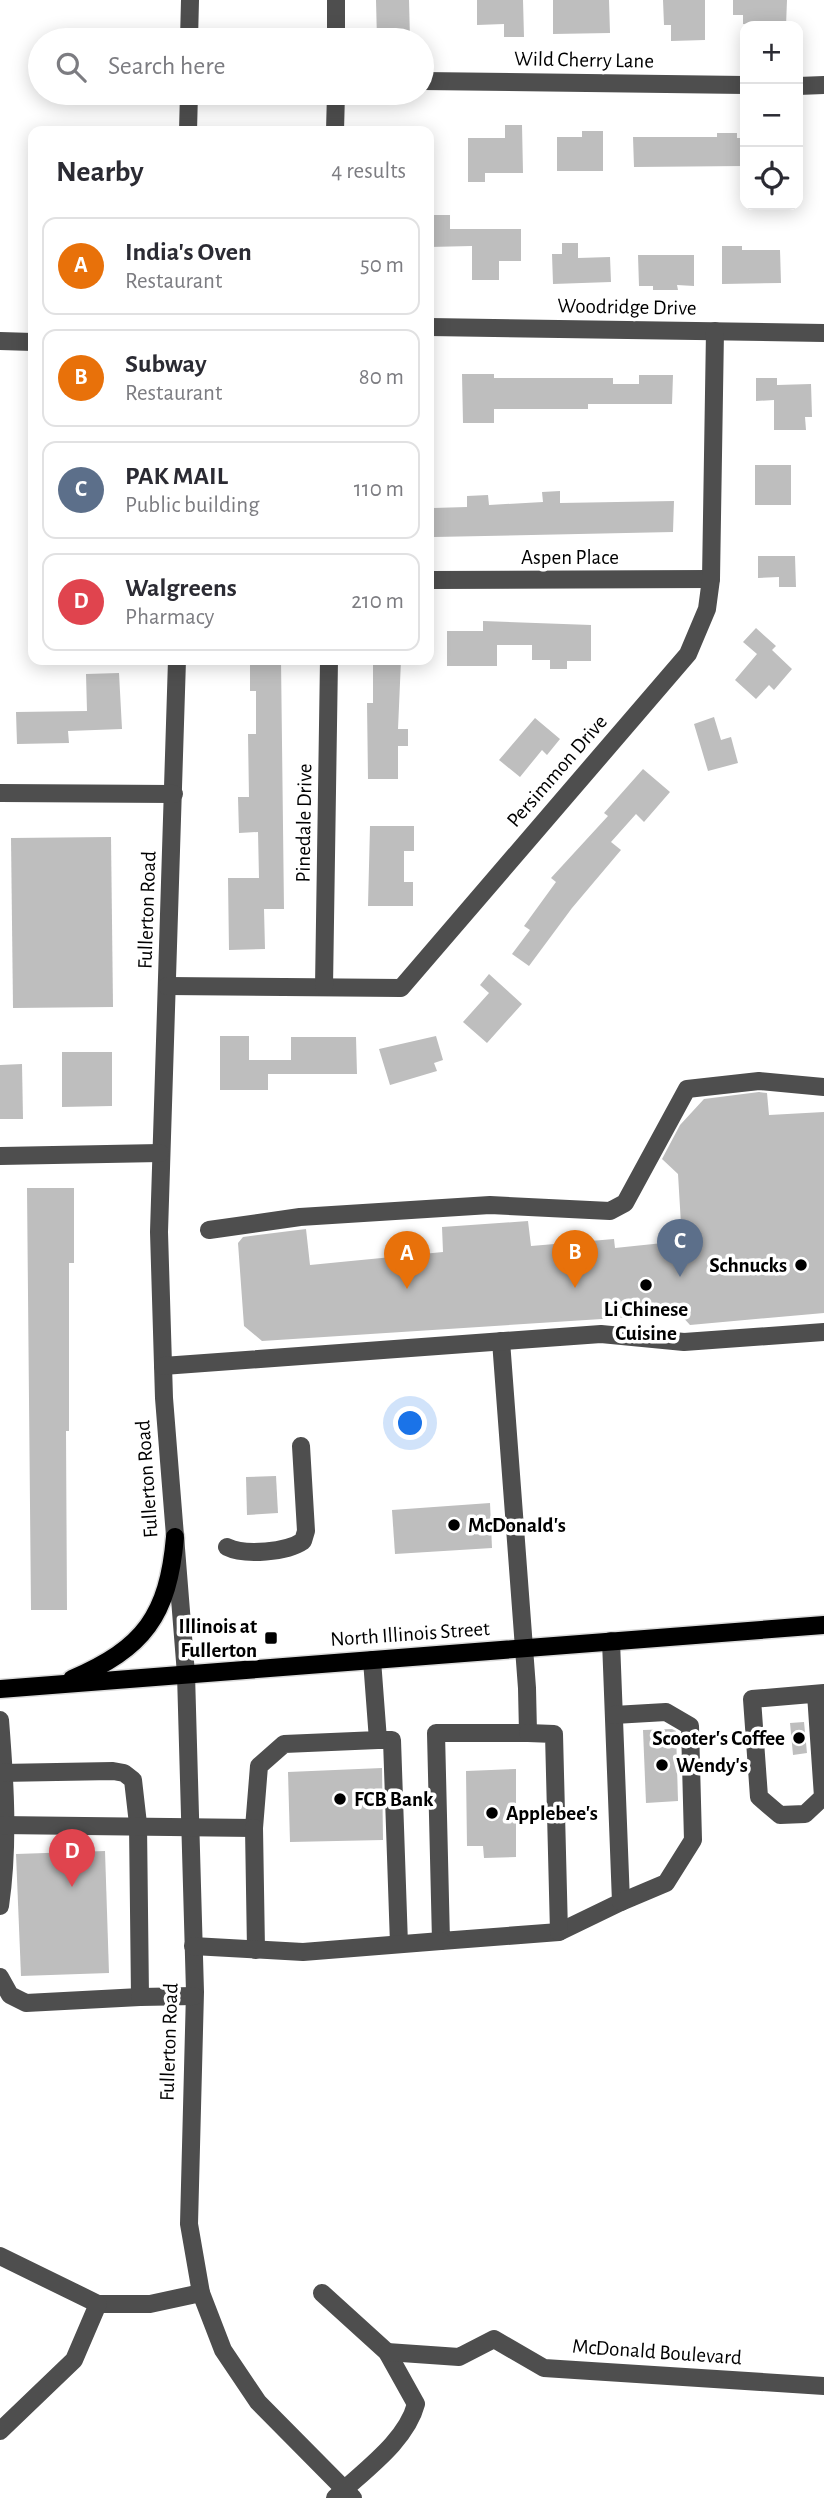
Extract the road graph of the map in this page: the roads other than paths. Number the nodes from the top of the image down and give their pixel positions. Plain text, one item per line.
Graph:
1 (190, 0) edge
2 (336, 0) edge
3 (189, 28) edge
4 (336, 28) edge
5 (434, 80) edge
6 (740, 85) edge
7 (824, 85) edge
8 (803, 86) edge
9 (189, 105) edge
10 (336, 105) edge
11 (188, 126) edge
12 (335, 126) edge
13 (434, 327) edge
14 (715, 331) junction
15 (824, 333) edge
16 (0, 341) edge
17 (28, 342) edge
18 (711, 579) junction
19 (434, 580) edge
20 (177, 665) edge
21 (329, 665) edge
22 (0, 793) edge
23 (174, 794) junction
24 (167, 986) junction
25 (324, 987) junction
26 (824, 1087) edge
27 (160, 1153) junction
28 (0, 1156) edge
29 (209, 1230) dead end
30 (824, 1332) edge
31 (500, 1341) junction
32 (163, 1366) junction
33 (301, 1446) dead end
34 (175, 1537) junction
35 (228, 1547) dead end
36 (824, 1625) edge
37 (611, 1641) junction
38 (524, 1648) junction
39 (372, 1660) junction
40 (186, 1674) junction
41 (59, 1685) junction
42 (0, 1689) edge
43 (820, 1694) edge
44 (614, 1715) junction
45 (0, 1720) edge
46 (527, 1733) junction
47 (385, 1740) junction
48 (2, 1773) edge
49 (138, 1824) junction
50 (2, 1825) edge
51 (190, 1826) junction
52 (254, 1828) junction
53 (621, 1902) junction
54 (0, 1906) edge
55 (559, 1932) junction
56 (441, 1941) junction
57 (399, 1944) junction
58 (193, 1946) junction
59 (256, 1950) junction
60 (0, 1977) edge
61 (194, 1996) junction
62 (140, 1997) junction
63 (0, 2256) edge
64 (201, 2292) junction
65 (322, 2293) dead end
66 (98, 2304) junction
67 (387, 2352) junction
68 (824, 2386) edge
69 (0, 2431) edge
70 (344, 2495) edge

1 - 3 street
2 - 4 street
5 - 6 street, Wild Cherry Lane
7 - 8 street
9 - 11 street
10 - 12 street
13 - 14 street, Woodridge Drive
14 - 15 street, Woodridge Drive
14 - 18 street, Persimmon Drive
16 - 17 street
18 - 19 street, Aspen Place
18 - 25 street, Persimmon Drive
20 - 23 street, Fullerton Road
21 - 25 street, Pinedale Drive
22 - 23 street
23 - 24 street, Fullerton Road
24 - 25 street, Persimmon Drive
24 - 27 street, Fullerton Road
26 - 29 street
27 - 28 street
27 - 32 street, Fullerton Road
30 - 31 street
31 - 32 street
31 - 38 street
32 - 34 street, Fullerton Road
33 - 35 street
34 - 40 street, Fullerton Road
34 - 41 main road
36 - 37 main road, North Illinois Street
37 - 38 main road, North Illinois Street
37 - 44 street
38 - 39 main road, North Illinois Street
38 - 46 street
39 - 40 main road, North Illinois Street
39 - 47 street
40 - 41 main road, North Illinois Street
40 - 51 street, Fullerton Road
41 - 42 main road, North Illinois Street
43 - 43 street
44 - 53 street
44 - 53 street
45 - 48 street
46 - 55 street
46 - 56 street
47 - 52 street
47 - 57 street
48 - 49 street
48 - 50 street
49 - 50 street
49 - 51 street
49 - 62 street
50 - 54 street
51 - 52 street
51 - 58 street, Fullerton Road
52 - 59 street
53 - 55 street
55 - 56 street
56 - 57 street
57 - 59 street
58 - 59 street
58 - 61 street, Fullerton Road
60 - 62 street
61 - 62 street
61 - 64 street, Fullerton Road
63 - 66 street
64 - 66 street
64 - 70 street, Fullerton Road
65 - 67 street
66 - 69 street
67 - 68 street, McDonald Boulevard
67 - 70 street

